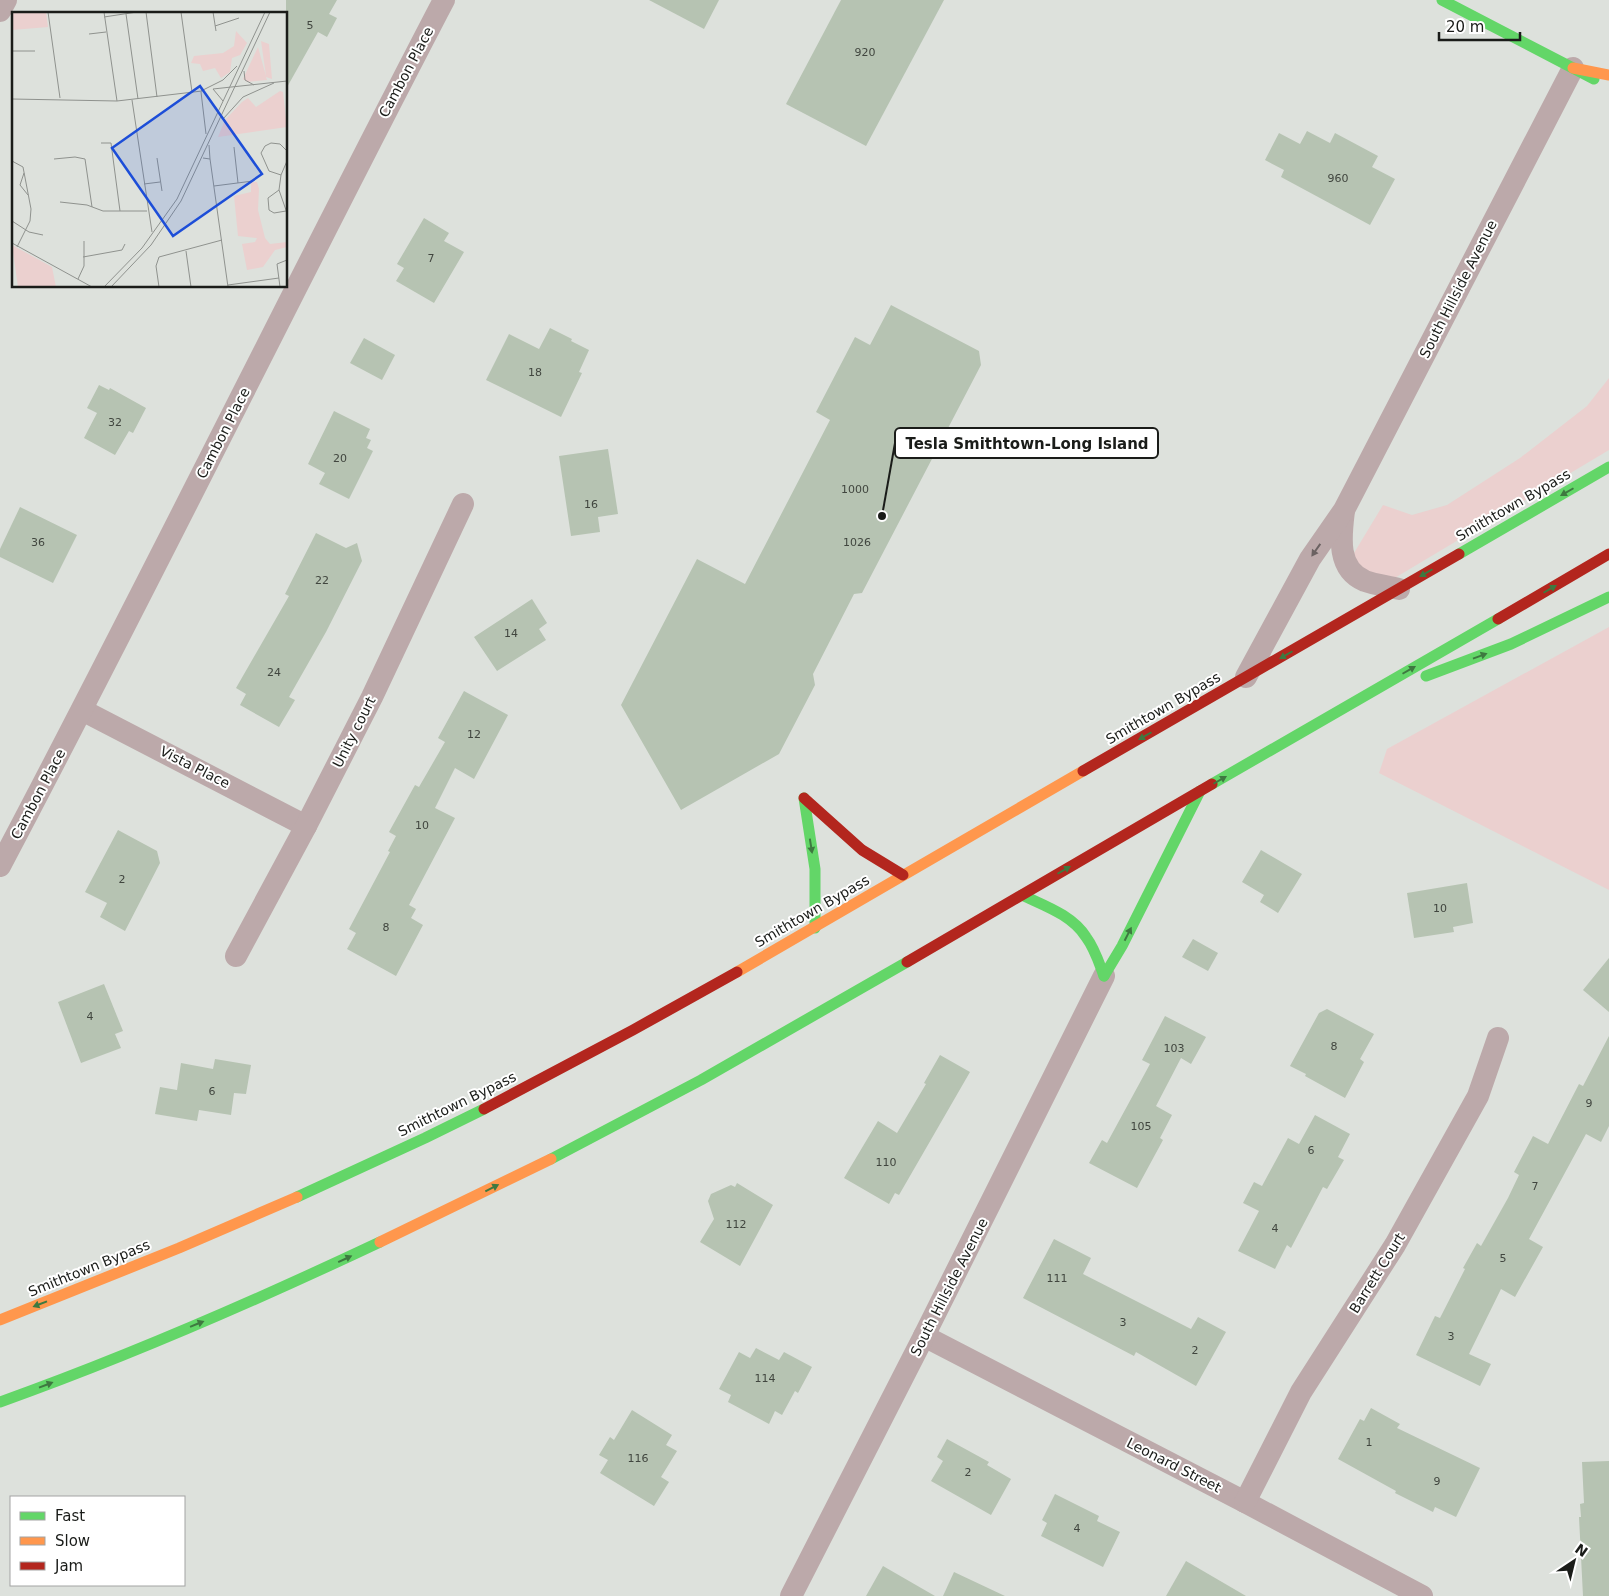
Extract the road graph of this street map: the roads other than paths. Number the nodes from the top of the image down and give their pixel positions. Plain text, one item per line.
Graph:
1 (6, 0) edge
2 (444, 0) edge
3 (1446, 1) edge
4 (0, 12) edge
5 (1573, 68) junction
6 (1609, 74) edge
7 (1609, 87) edge
8 (1609, 467) edge
9 (463, 504) dead end
10 (1344, 510) junction
11 (1609, 554) edge
12 (1399, 589) junction
13 (1609, 597) edge
14 (1246, 678) junction
15 (1352, 703) junction
16 (82, 710) junction
17 (1200, 791) junction
18 (306, 826) junction
19 (0, 866) edge
20 (903, 875) junction
21 (1022, 895) junction
22 (815, 928) junction
23 (236, 956) dead end
24 (1104, 976) junction
25 (1498, 1038) dead end
26 (0, 1320) edge
27 (924, 1336) junction
28 (0, 1402) edge
29 (1245, 1502) junction
30 (791, 1596) edge
31 (1422, 1596) edge

1 - 4 street
2 - 16 street, Cambon Place
3 - 5 main road
5 - 6 main road
5 - 7 main road
5 - 10 street, South Hillside Avenue
8 -> 12 main road, Smithtown Bypass
9 - 18 street, Unity court
10 - 12 street, South Hillside Avenue
10 -> 14 street, South Hillside Avenue
15 -> 11 main road
12 -> 14 main road, Smithtown Bypass
15 -> 13 main road
14 -> 20 main road, Smithtown Bypass
17 -> 15 main road
16 - 18 street, Vista Place
16 - 19 street, Cambon Place
21 -> 17 main road
24 -> 17 main road
18 - 23 street, Unity court
20 - 22 main road, Smithtown Bypass
20 -> 22 main road
21 - 24 main road
28 -> 21 main road
22 -> 26 main road, Smithtown Bypass
24 - 27 street, South Hillside Avenue
25 - 29 street, Barrett Court
27 - 29 street, Leonard Street
27 - 30 street, South Hillside Avenue
29 - 31 street, Leonard Street

